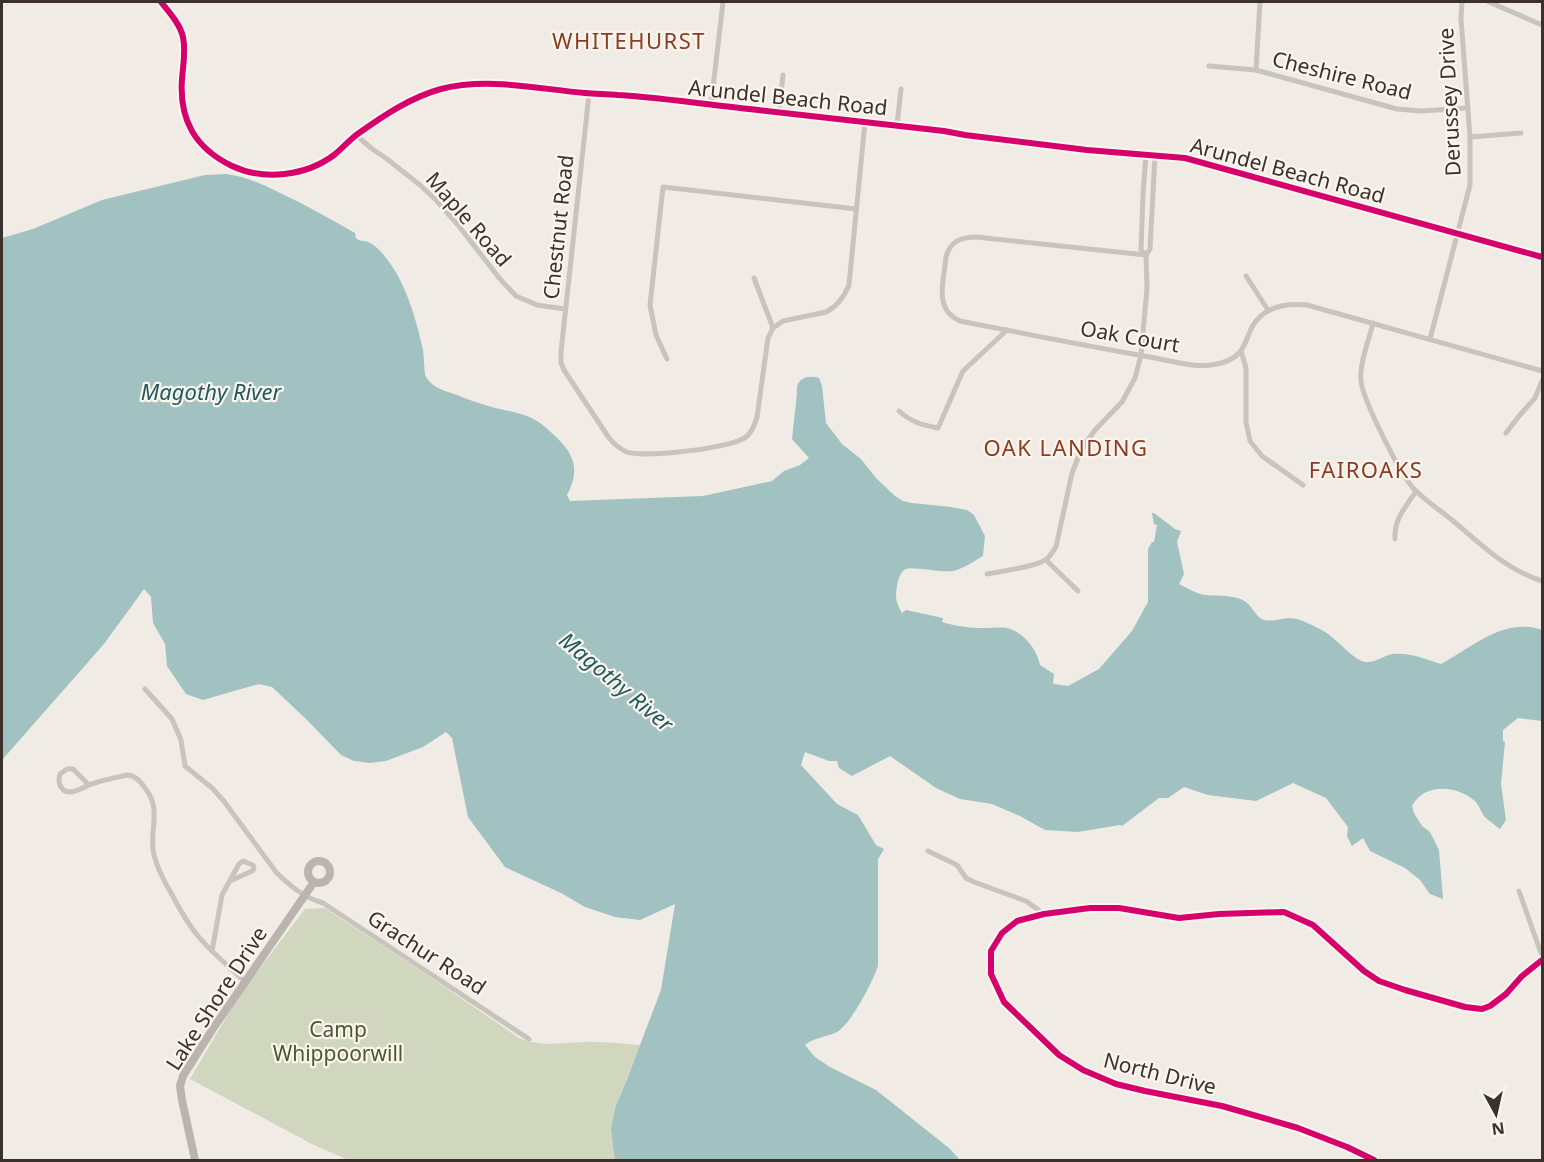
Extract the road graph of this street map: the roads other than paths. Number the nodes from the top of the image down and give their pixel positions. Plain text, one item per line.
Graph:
1 (161, 2) edge
2 (723, 2) edge
3 (1260, 2) edge
4 (1462, 2) edge
5 (1489, 2) edge
6 (1542, 25) edge
7 (1209, 66) dead end
8 (1256, 70) junction
9 (783, 75) dead end
10 (901, 89) dead end
11 (589, 94) junction
12 (711, 105) junction
13 (1467, 108) junction
14 (779, 113) junction
15 (865, 122) junction
16 (897, 125) junction
17 (1521, 133) dead end
18 (356, 135) junction
19 (1470, 137) junction
20 (1146, 154) junction
21 (1155, 155) junction
22 (856, 209) junction
23 (1457, 234) junction
24 (1146, 255) junction
25 (1542, 257) edge
26 (1246, 276) dead end
27 (754, 278) dead end
28 (565, 309) junction
29 (1268, 310) junction
30 (1373, 323) junction
31 (773, 328) junction
32 (1007, 330) junction
33 (1430, 339) junction
34 (1241, 351) junction
35 (1141, 355) junction
36 (667, 359) dead end
37 (1542, 371) edge
38 (1542, 381) edge
39 (898, 411) dead end
40 (1506, 433) dead end
41 (1303, 485) dead end
42 (1416, 491) junction
43 (1395, 539) dead end
44 (1046, 560) junction
45 (987, 574) dead end
46 (1542, 581) edge
47 (1078, 591) dead end
48 (145, 689) dead end
49 (89, 785) junction
50 (928, 851) dead end
51 (230, 881) junction
52 (314, 882) dead end
53 (1519, 891) dead end
54 (305, 897) junction
55 (1044, 914) junction
56 (212, 951) junction
57 (1542, 958) edge
58 (245, 982) junction
59 (529, 1039) dead end
60 (195, 1161) edge
61 (1374, 1161) edge

1 - 18 street, Arundel Beach Road
2 - 12 street
3 - 8 street
4 - 13 street, Derussey Drive
5 - 6 street
7 - 8 street, Cheshire Road
8 - 13 street, Cheshire Road
9 - 14 street
10 - 16 street
11 - 12 street, Arundel Beach Road
11 - 18 street, Arundel Beach Road
11 - 28 street, Chestnut Road
12 - 14 street, Arundel Beach Road
13 - 19 street, Derussey Drive
14 - 15 street, Arundel Beach Road
15 - 16 street, Arundel Beach Road
15 - 22 street
16 - 20 street, Arundel Beach Road
17 - 19 street
18 - 28 street, Maple Road
19 - 23 street, Derussey Drive
20 - 21 street, Arundel Beach Road
20 - 24 street
21 - 23 street, Arundel Beach Road
21 - 24 street
22 - 31 street
22 - 36 street
23 - 25 street, Arundel Beach Road
23 - 33 street, Derussey Drive
24 - 32 street, Oak Court
24 - 35 street
26 - 29 street
27 - 31 street
28 - 31 street, Chestnut Road
29 - 30 street
29 - 34 street
30 - 33 street
30 - 42 street
32 - 35 street, Oak Court
32 - 39 street
33 - 37 street
34 - 35 street, Oak Court
34 - 41 street
35 - 44 street
38 - 40 street
42 - 43 street
42 - 46 street
44 - 45 street
44 - 47 street
48 - 54 street
49 - 49 street
49 - 56 street
50 - 55 street
51 - 51 street
51 - 56 street
52 - 54 street, Lake Shore Drive
53 - 57 street
54 - 58 street, Lake Shore Drive
54 - 59 street, Grachur Road
55 - 57 street, North Drive
55 - 61 street, North Drive
56 - 58 street
58 - 60 street, Lake Shore Drive

